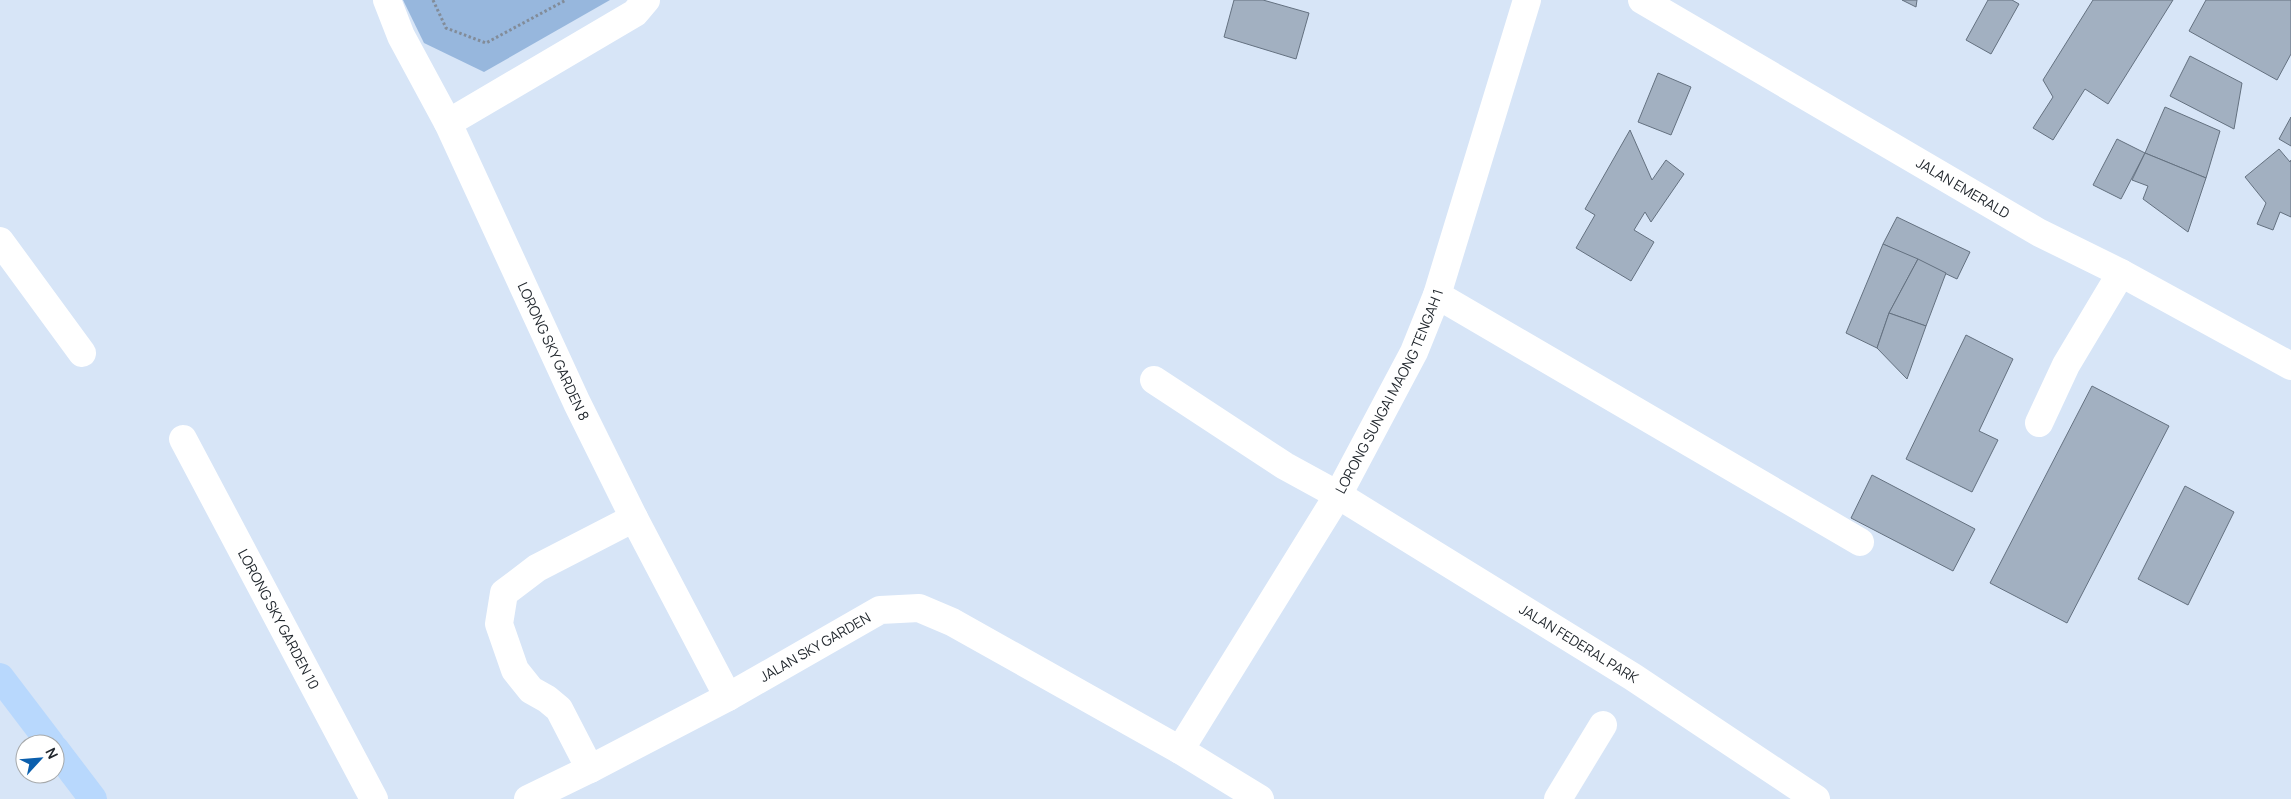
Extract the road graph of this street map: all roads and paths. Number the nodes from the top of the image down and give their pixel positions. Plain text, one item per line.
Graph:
1 (386, 0) edge
2 (433, 0) edge
3 (566, 0) edge
4 (646, 0) edge
5 (1527, 0) edge
6 (1642, 0) edge
7 (448, 123) junction
8 (0, 241) edge
9 (2121, 273) junction
10 (1436, 294) junction
11 (82, 353) dead end
12 (2291, 366) edge
13 (1154, 380) dead end
14 (2040, 423) dead end
15 (182, 440) dead end
16 (1338, 495) junction
17 (634, 518) junction
18 (1860, 542) dead end
19 (0, 677) edge
20 (728, 697) junction
21 (1603, 724) dead end
22 (43, 734) edge
23 (1180, 750) junction
24 (65, 762) edge
25 (590, 769) junction
26 (93, 799) edge
27 (374, 799) edge
28 (528, 799) edge
29 (1260, 799) edge
30 (1558, 799) edge
31 (1816, 799) edge

1 - 7 street, LORONG SKY GARDEN 8
2 - 3 path
4 - 7 street
5 - 10 street, LORONG SUNGAI MAONG TENGAH 1
6 - 9 street, JALAN EMERALD
7 - 17 street, LORONG SKY GARDEN 8
8 - 11 street
9 - 12 street, JALAN EMERALD
9 - 14 street
10 - 16 street, LORONG SUNGAI MAONG TENGAH 1
10 - 18 street
13 - 16 street, JALAN FEDERAL PARK
15 - 27 street, LORONG SKY GARDEN 10
16 - 23 street, LORONG SUNGAI MAONG TENGAH 1
16 - 31 street, JALAN FEDERAL PARK
17 - 20 street, LORONG SKY GARDEN 8
17 - 25 street
19 - 22 main road
20 - 23 street, JALAN SKY GARDEN
20 - 25 street, JALAN SKY GARDEN
21 - 30 street
23 - 29 street, JALAN SKY GARDEN
24 - 26 main road
25 - 28 street, JALAN SKY GARDEN

